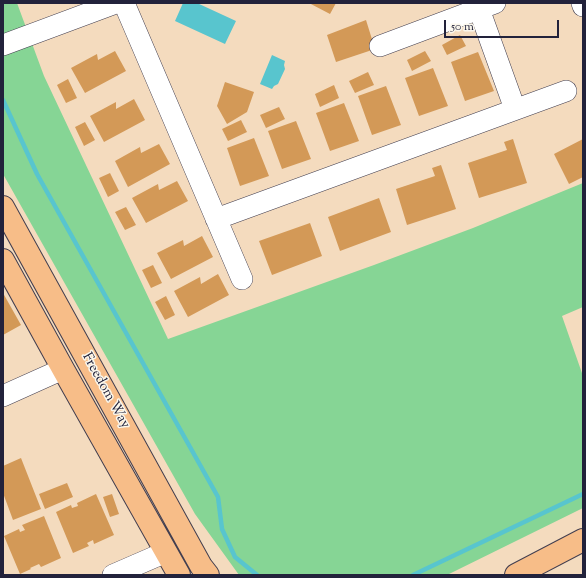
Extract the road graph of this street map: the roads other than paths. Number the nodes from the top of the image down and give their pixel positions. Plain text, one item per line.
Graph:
1 (116, 3) edge
2 (124, 3) edge
3 (582, 3) edge
4 (487, 6) edge
5 (583, 6) edge
6 (3, 45) edge
7 (380, 46) dead end
8 (566, 91) dead end
9 (515, 109) junction
10 (3, 207) edge
11 (216, 219) junction
12 (3, 260) edge
13 (242, 279) dead end
14 (63, 369) junction
15 (3, 396) edge
16 (583, 540) edge
17 (166, 552) junction
18 (583, 553) edge
19 (113, 575) edge
20 (179, 575) edge
21 (208, 575) edge
22 (516, 575) edge
23 (540, 575) edge

1 - 6 street
2 - 11 street
3 - 5 street
4 - 7 street
4 - 9 street
8 - 9 street
9 - 11 street
10 - 21 main road, Freedom Way
11 - 13 street
12 - 14 main road, Freedom Way
14 - 15 street
14 - 17 main road, Freedom Way
16 - 22 main road
17 - 19 street
17 - 20 main road, Freedom Way
18 - 23 main road

